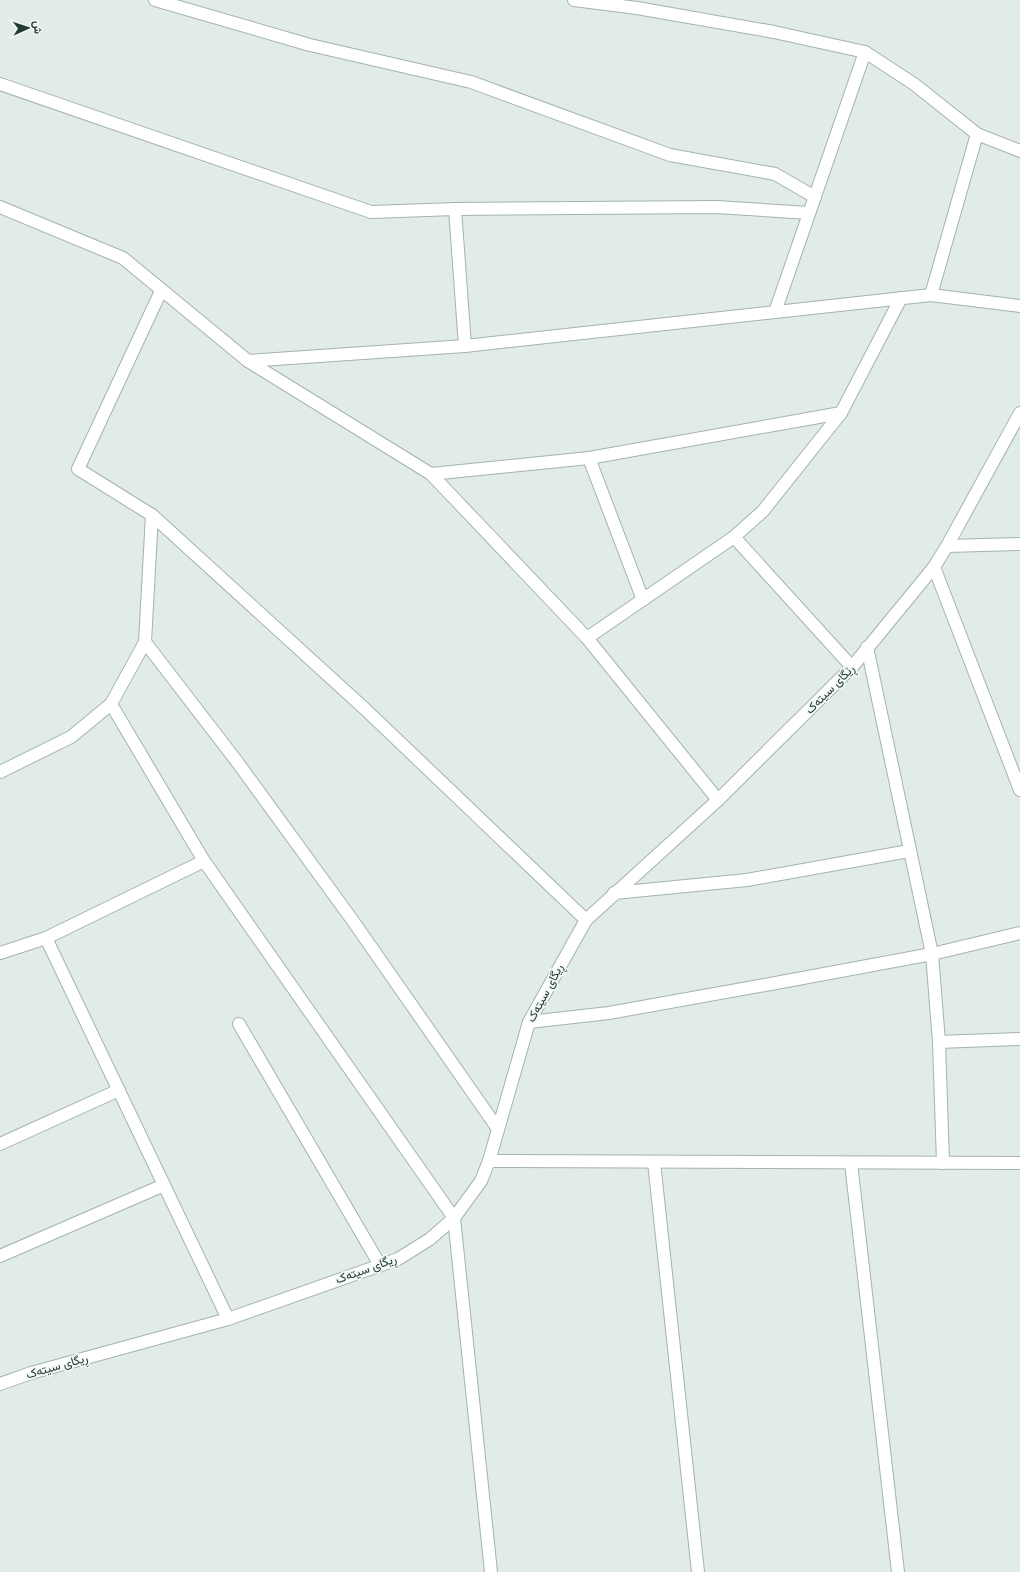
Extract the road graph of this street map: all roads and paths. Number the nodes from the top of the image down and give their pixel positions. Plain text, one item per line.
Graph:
1 (155, 0) edge
2 (574, 0) edge
3 (865, 52) junction
4 (0, 84) edge
5 (978, 134) junction
6 (1020, 151) edge
7 (815, 196) junction
8 (0, 207) edge
9 (455, 209) junction
10 (809, 213) junction
11 (162, 291) junction
12 (931, 295) junction
13 (901, 298) junction
14 (1020, 306) edge
15 (775, 312) junction
16 (465, 346) junction
17 (248, 361) junction
18 (841, 413) junction
19 (1020, 414) edge
20 (589, 458) junction
21 (431, 474) junction
22 (152, 515) junction
23 (734, 537) junction
24 (1020, 544) edge
25 (947, 546) junction
26 (934, 567) junction
27 (643, 600) junction
28 (587, 638) junction
29 (145, 642) junction
30 (868, 647) junction
31 (852, 667) junction
32 (111, 704) junction
33 (0, 772) edge
34 (1020, 790) edge
35 (718, 800) junction
36 (909, 851) junction
37 (204, 861) junction
38 (614, 893) junction
39 (586, 920) junction
40 (1020, 933) edge
41 (46, 938) junction
42 (0, 953) edge
43 (932, 954) junction
44 (529, 1022) junction
45 (239, 1024) dead end
46 (1020, 1039) edge
47 (939, 1042) junction
48 (119, 1090) junction
49 (498, 1129) junction
50 (0, 1144) edge
51 (489, 1161) junction
52 (654, 1162) junction
53 (851, 1163) junction
54 (943, 1163) junction
55 (1020, 1163) edge
56 (164, 1185) junction
57 (454, 1218) junction
58 (0, 1256) edge
59 (380, 1265) junction
60 (228, 1319) junction
61 (0, 1384) edge
62 (491, 1572) edge
63 (698, 1572) edge
64 (898, 1572) edge

1 - 7 street
2 - 3 street
3 - 5 street
3 - 7 street
4 - 9 street
5 - 6 street
5 - 12 street
7 - 10 street
8 - 11 street
9 - 10 street
9 - 16 street
10 - 15 street
11 - 17 street
11 - 22 street
12 - 13 street
12 - 14 street
13 - 15 street
13 - 18 street
15 - 16 street
16 - 17 street
17 - 21 street
18 - 20 street
18 - 23 street
19 - 25 street, ڕێگای سیتەک
20 - 21 street
20 - 27 street
21 - 28 street
22 - 29 street
22 - 39 street
23 - 27 street
23 - 31 street
24 - 25 street
25 - 26 street, ڕێگای سیتەک
26 - 30 street, ڕێگای سیتەک
26 - 34 street
27 - 28 street
28 - 35 street
29 - 32 street
29 - 49 street
30 - 31 street, ڕێگای سیتەک
30 - 36 street
31 - 35 street, ڕێگای سیتەک
32 - 33 street
32 - 37 street
35 - 38 street, ڕێگای سیتەک
36 - 38 street
36 - 43 street
37 - 41 street
37 - 57 street
38 - 39 street, ڕێگای سیتەک
39 - 44 street, ڕیگای سیتەک
40 - 43 street
41 - 42 street
41 - 48 street
43 - 44 street
43 - 47 street
44 - 49 street, ڕیگای سیتەک
45 - 59 street
46 - 47 street
47 - 54 street
48 - 50 street
48 - 56 street
49 - 51 street, ڕیگای سیتەک
51 - 52 street
51 - 57 street, ڕیگای سیتەک
52 - 53 street
52 - 63 street
53 - 54 street
53 - 64 street
54 - 55 street
56 - 58 street
56 - 60 street
57 - 59 street, ڕیگای سیتەک
57 - 62 street
59 - 60 street, ڕیگای سیتەک
60 - 61 street, ڕیگای سیتەک

